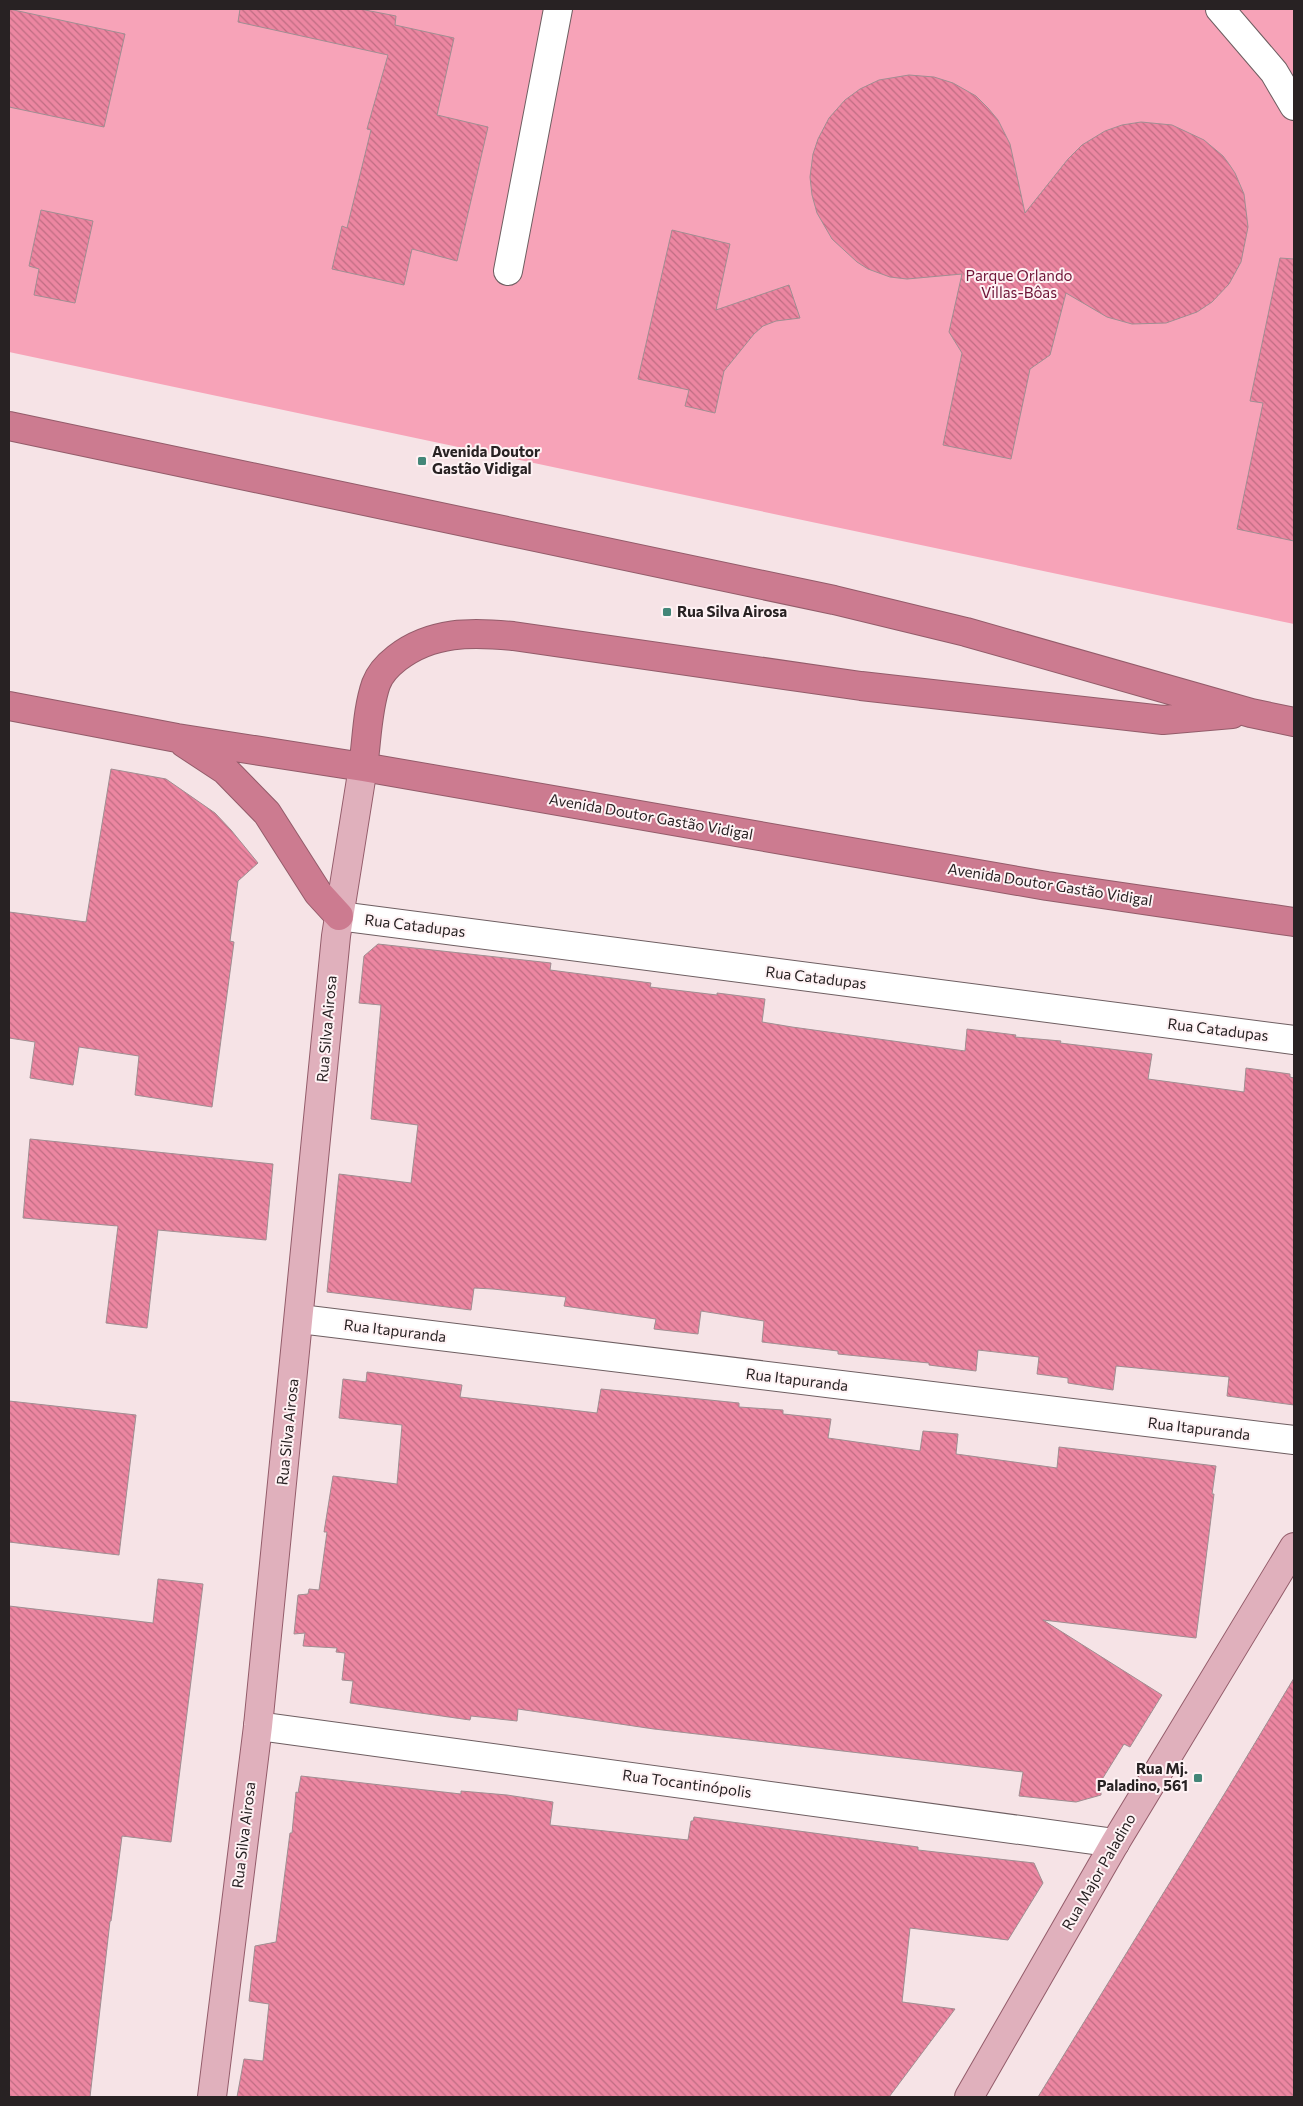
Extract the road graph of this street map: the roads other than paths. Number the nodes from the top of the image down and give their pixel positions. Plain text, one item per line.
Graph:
1 (558, 9) edge
2 (1220, 9) edge
3 (1294, 106) edge
4 (508, 271) dead end
5 (9, 426) edge
6 (9, 706) edge
7 (1251, 713) junction
8 (1294, 722) edge
9 (177, 738) junction
10 (363, 767) junction
11 (339, 916) junction
12 (1294, 922) edge
13 (1294, 1040) edge
14 (300, 1319) junction
15 (1294, 1440) edge
16 (1294, 1547) edge
17 (258, 1726) junction
18 (1116, 1843) junction
19 (212, 2097) edge
20 (968, 2097) edge

1 - 4 street
2 - 3 street
5 - 7 highway
6 - 9 highway, Avenida Doutor Gastão Vidigal
7 - 8 highway
7 - 10 highway
9 - 10 highway, Avenida Doutor Gastão Vidigal
9 - 11 highway
10 - 11 main road, Rua Silva Airosa
10 - 12 highway, Avenida Doutor Gastão Vidigal
11 - 13 street, Rua Catadupas
11 - 14 main road, Rua Silva Airosa
14 - 15 street, Rua Itapuranda
14 - 17 main road, Rua Silva Airosa
16 - 18 main road, Rua Major Paladino
17 - 18 street, Rua Tocantinópolis
17 - 19 main road, Rua Silva Airosa
18 - 20 main road, Rua Major Paladino

